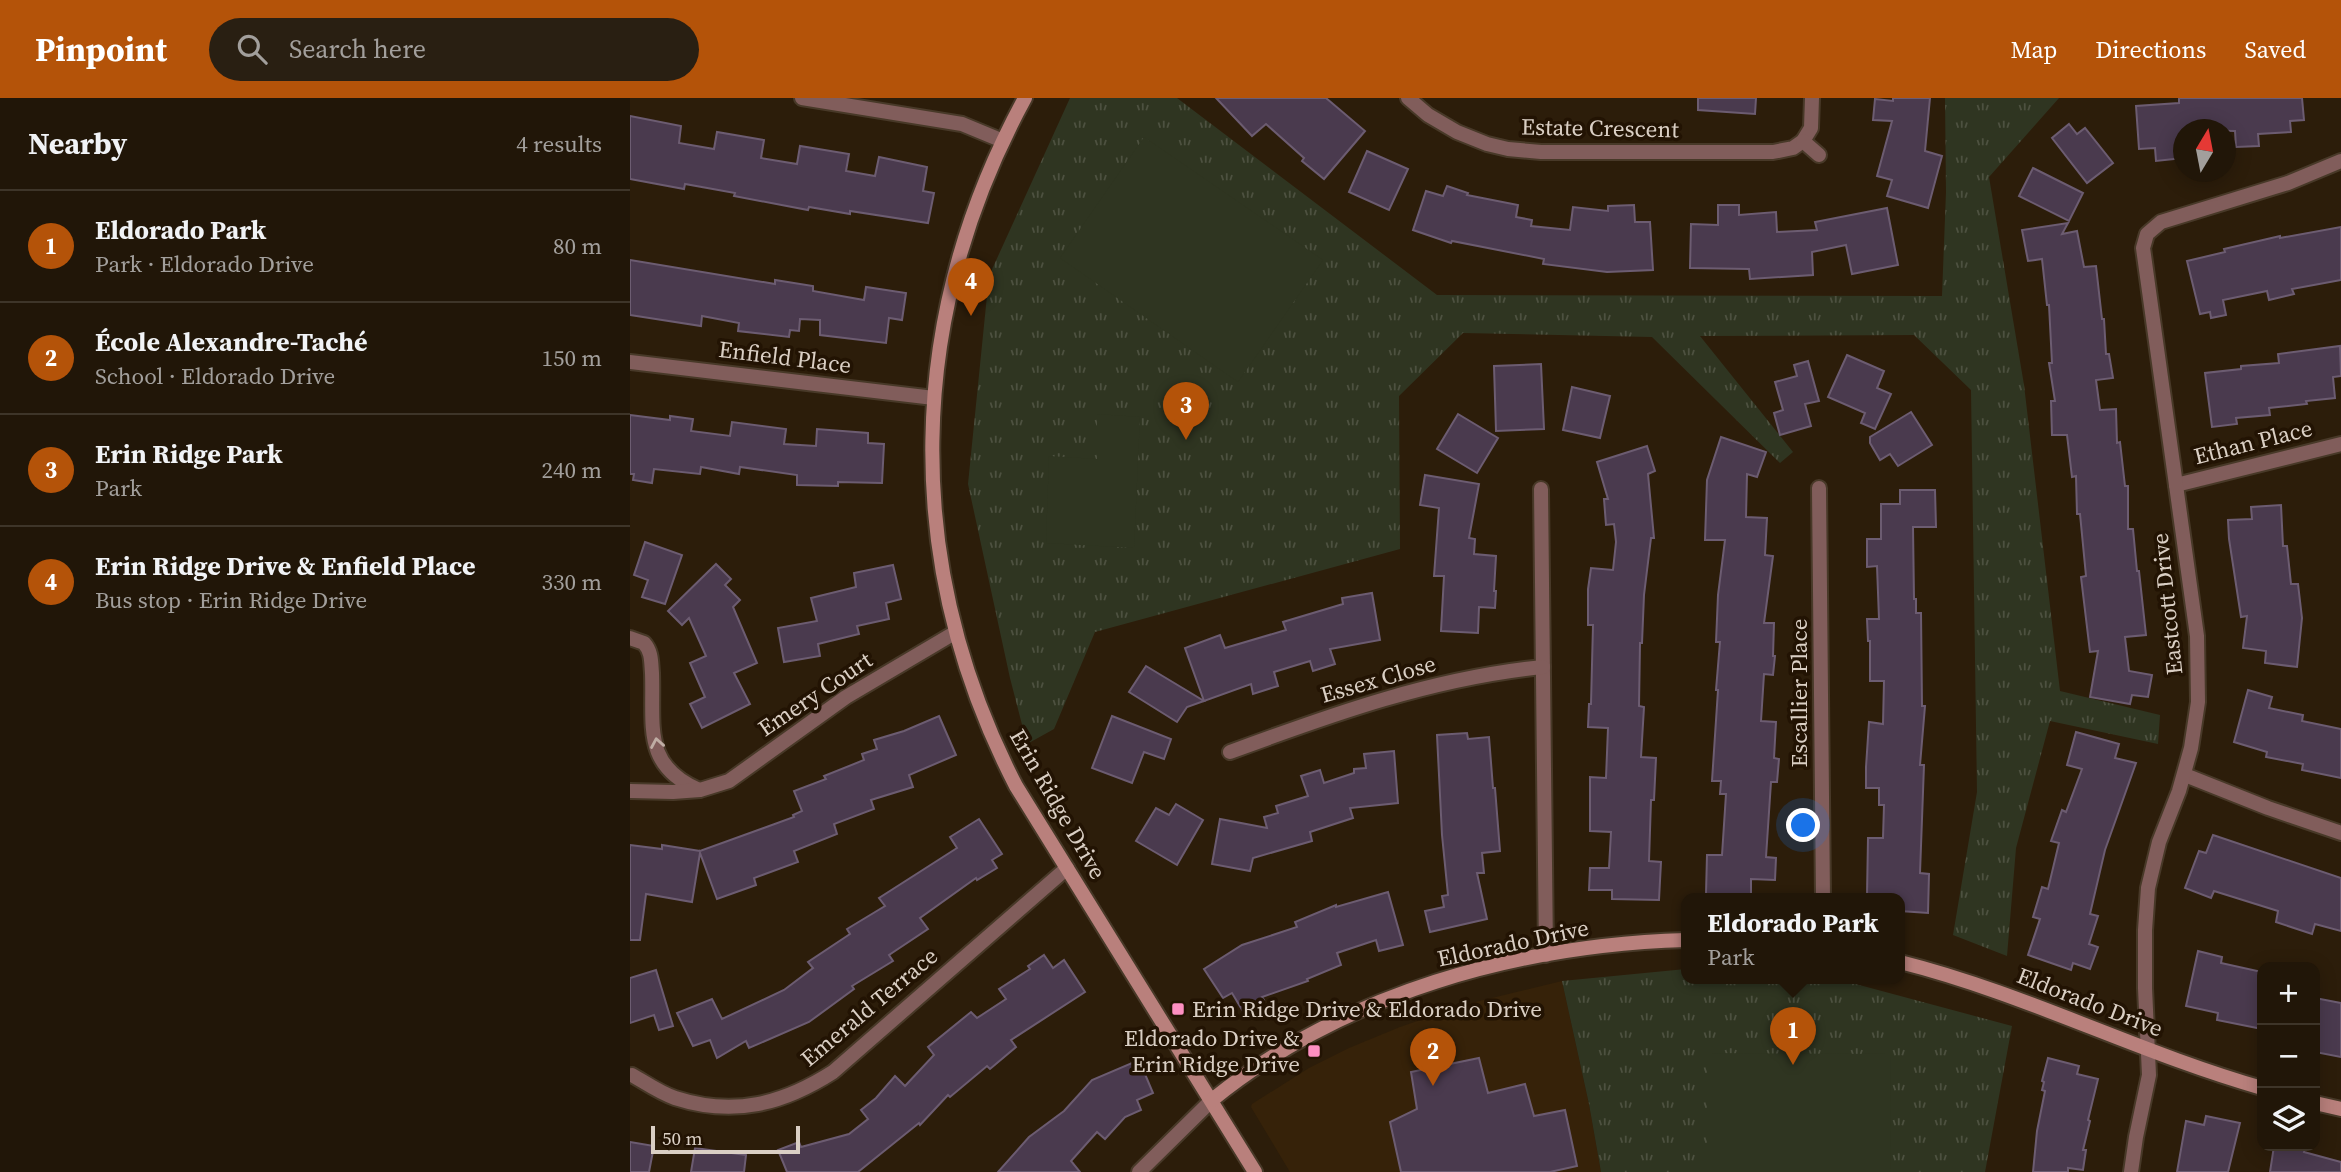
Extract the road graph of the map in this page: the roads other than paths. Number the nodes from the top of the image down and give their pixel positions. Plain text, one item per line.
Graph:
1 (803, 98) edge
2 (1025, 98) edge
3 (1408, 98) edge
4 (1812, 98) edge
5 (1003, 141) junction
6 (1803, 141) junction
7 (1819, 155) dead end
8 (2341, 161) edge
9 (630, 362) edge
10 (934, 398) junction
11 (2341, 444) edge
12 (2176, 485) junction
13 (1819, 488) dead end
14 (1541, 489) dead end
15 (956, 632) junction
16 (630, 638) edge
17 (1543, 667) junction
18 (1230, 752) dead end
19 (2185, 775) junction
20 (700, 790) junction
21 (630, 791) edge
22 (2341, 833) edge
23 (1067, 868) junction
24 (1823, 893) edge
25 (1681, 940) edge
26 (1546, 955) junction
27 (1905, 963) edge
28 (2148, 1050) junction
29 (632, 1075) dead end
30 (2257, 1086) edge
31 (1212, 1100) junction
32 (2320, 1104) edge
33 (2341, 1110) edge
34 (1139, 1172) edge
35 (1255, 1172) edge
36 (2132, 1172) edge

1 - 5 street
2 - 5 street, Erin Ridge Drive
3 - 6 street, Estate Crescent
4 - 6 street
5 - 10 street, Erin Ridge Drive
6 - 7 street
8 - 12 street, Eastcott Drive
9 - 10 street, Enfield Place
10 - 15 street, Erin Ridge Drive
11 - 12 street, Ethan Place
12 - 19 street, Eastcott Drive
13 - 24 street, Escallier Place
14 - 17 street
15 - 20 street, Emery Court
15 - 23 street, Erin Ridge Drive
20 -> 16 street
17 - 18 street, Essex Close
17 - 26 street
19 - 22 street
19 - 28 street, Eastcott Drive
20 - 21 street, Emery Court
23 - 29 street, Emerald Terrace
23 - 31 street, Erin Ridge Drive
25 - 26 street, Eldorado Drive
26 - 31 street, Eldorado Drive
27 - 28 street, Eldorado Drive
28 - 30 street, Eldorado Drive
28 - 36 street, Eastcott Drive
31 - 34 street
31 - 35 street, Erin Ridge Drive
32 - 33 street

